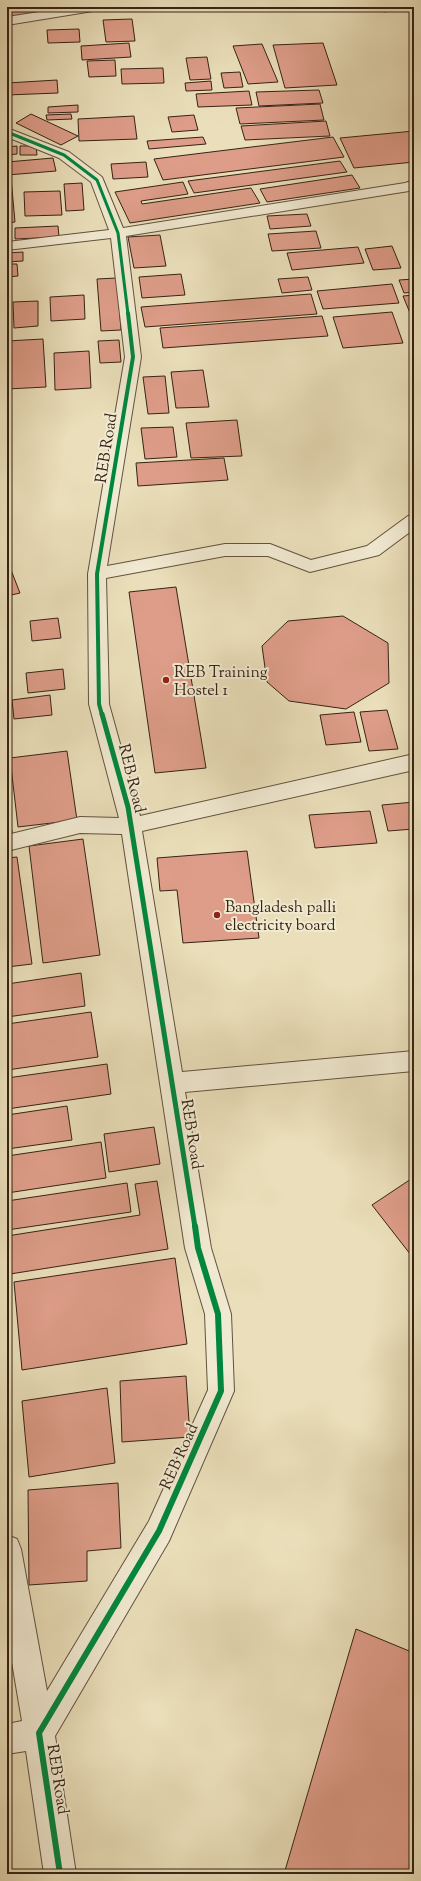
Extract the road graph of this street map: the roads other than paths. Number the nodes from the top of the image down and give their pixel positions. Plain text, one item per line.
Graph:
1 (93, 7) edge
2 (7, 21) edge
3 (7, 132) edge
4 (414, 184) edge
5 (118, 233) junction
6 (7, 246) edge
7 (414, 520) edge
8 (97, 574) junction
9 (414, 762) edge
10 (131, 826) junction
11 (7, 843) edge
12 (414, 1061) edge
13 (172, 1083) junction
14 (7, 1549) edge
15 (39, 1733) junction
16 (7, 1739) edge
17 (60, 1874) edge

1 - 2 street
3 - 5 street, REB Road
4 - 5 street
5 - 6 street
5 - 8 street, REB Road
7 - 8 street
8 - 10 street, REB Road
9 - 10 street
10 - 11 street
10 - 13 street, REB Road
12 - 13 street
13 - 15 street, REB Road
14 - 15 street
15 - 16 street
15 - 17 street, REB Road

